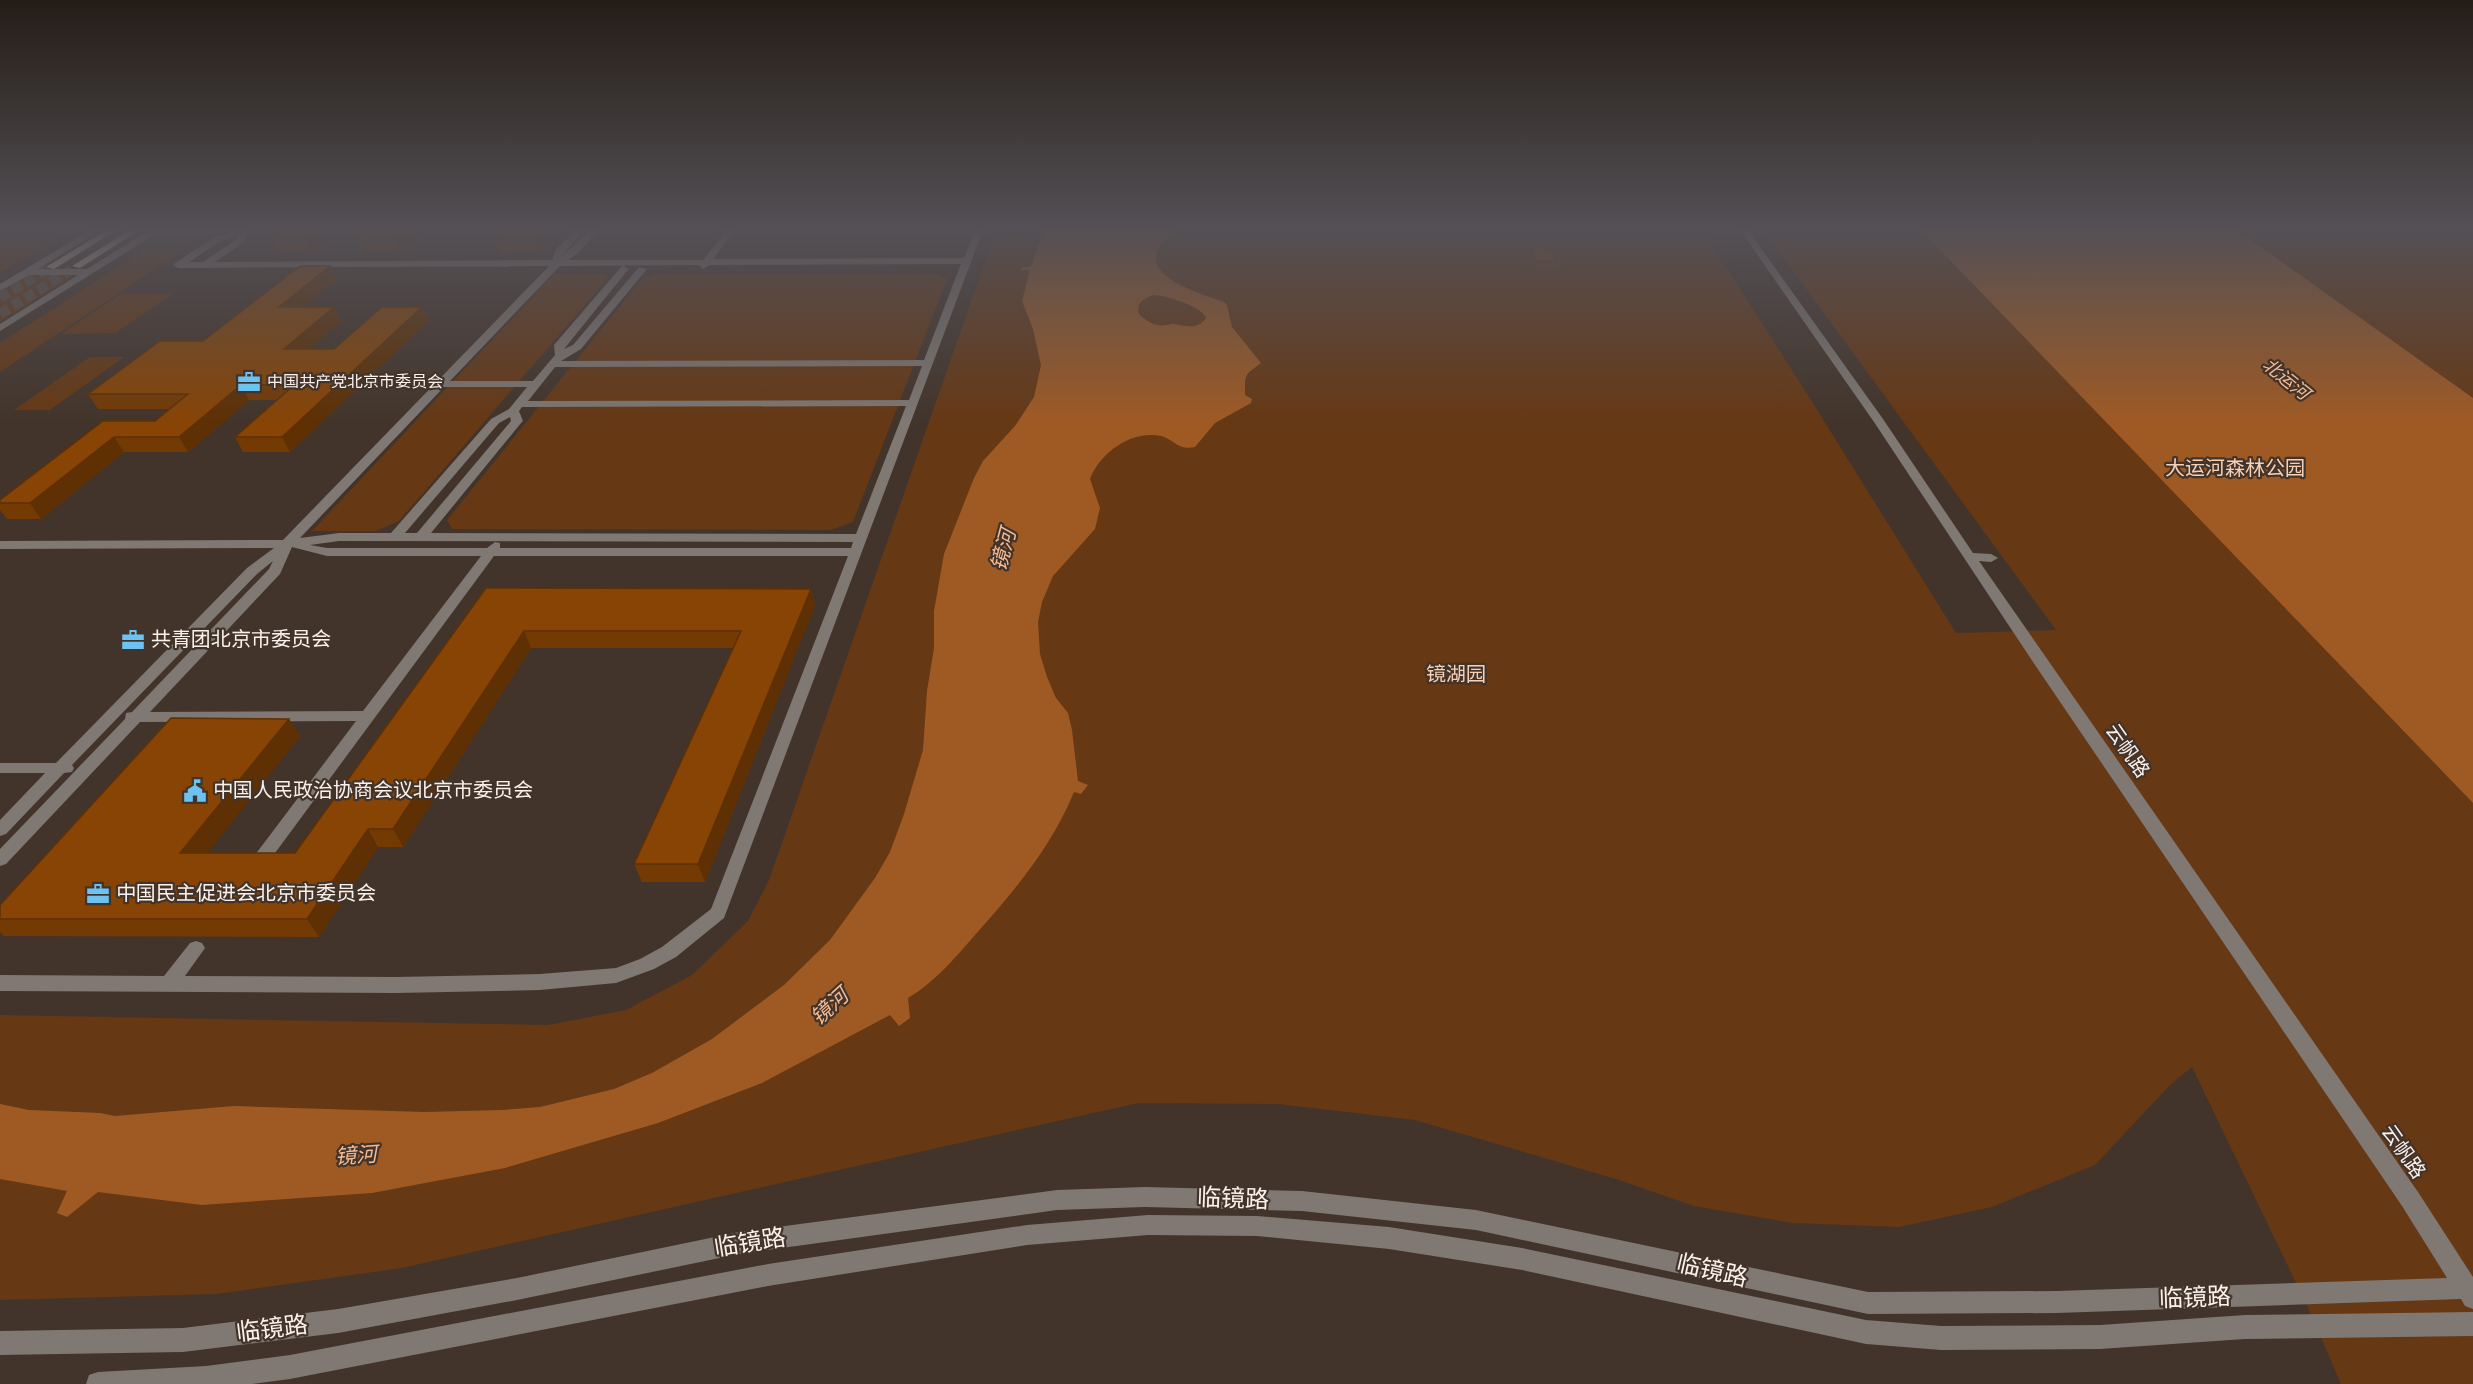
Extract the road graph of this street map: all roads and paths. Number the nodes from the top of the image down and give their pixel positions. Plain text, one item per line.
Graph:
1 (53, 295) edge
2 (527, 295) edge
3 (602, 295) edge
4 (621, 295) edge
5 (954, 295) edge
6 (1790, 295) edge
7 (0, 328) edge
8 (556, 359) junction
9 (928, 363) junction
10 (441, 384) junction
11 (536, 384) junction
12 (912, 403) junction
13 (516, 407) junction
14 (395, 537) junction
15 (421, 537) junction
16 (502, 537) junction
17 (287, 544) junction
18 (0, 545) edge
19 (859, 545) junction
20 (491, 551) junction
21 (1968, 556) junction
22 (1991, 558) dead end
23 (368, 716) junction
24 (110, 717) junction
25 (136, 717) junction
26 (0, 768) edge
27 (60, 768) junction
28 (87, 768) junction
29 (0, 830) edge
30 (0, 860) edge
31 (258, 863) edge
32 (195, 948) dead end
33 (170, 982) junction
34 (0, 983) edge
35 (2470, 1293) edge
36 (2473, 1324) edge
37 (0, 1343) edge
38 (98, 1384) edge

1 - 7 street
2 - 10 street
3 - 8 street
4 - 8 street
5 - 9 street
6 - 21 street, 云帆路
8 - 9 street
8 - 11 street
9 - 12 street
10 - 11 street
10 - 17 street
11 - 13 street
12 - 13 street
12 - 19 street
13 - 14 street
13 - 15 street
14 - 15 street
14 - 17 street
15 - 16 street
16 - 19 street
16 - 20 street
17 - 18 street
17 - 20 street
17 - 24 street
17 - 25 street
19 - 20 street
19 - 33 street
20 - 23 street
21 - 22 street
21 - 35 street, 云帆路
23 - 25 street
23 - 31 street
24 - 25 street
24 - 27 street
25 - 28 street
26 - 27 street
27 - 28 street
27 - 29 street
28 - 30 street
32 - 33 street
33 - 34 street
35 - 37 street, 临镜路
36 - 38 street, 临镜路

